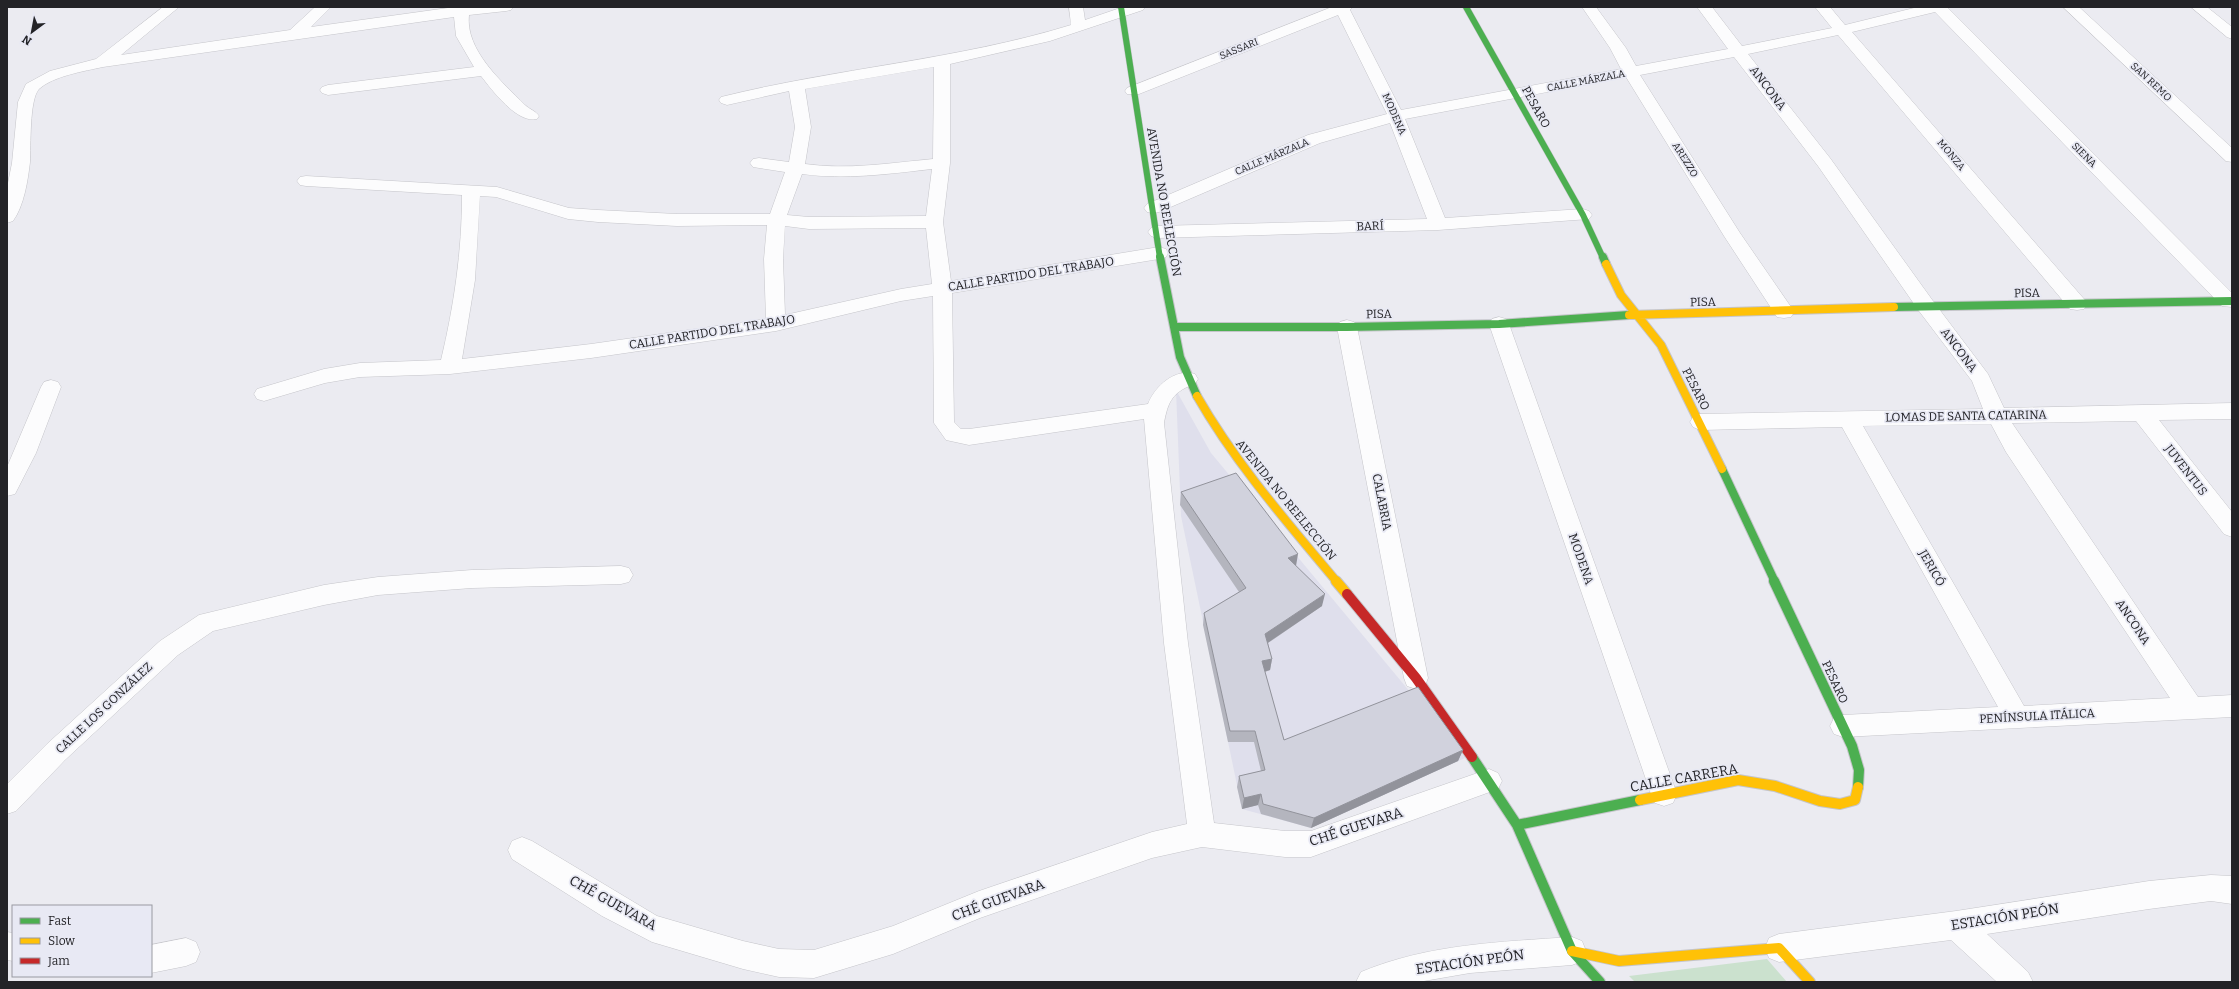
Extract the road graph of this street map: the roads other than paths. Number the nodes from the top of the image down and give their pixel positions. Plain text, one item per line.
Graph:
1 (172, 7) edge
2 (324, 7) edge
3 (506, 7) edge
4 (1076, 7) edge
5 (1138, 7) edge
6 (1466, 7) edge
7 (1589, 7) edge
8 (1704, 7) edge
9 (1822, 7) edge
10 (1936, 7) edge
11 (1939, 7) edge
12 (2070, 7) edge
13 (2198, 7) edge
14 (1343, 8) edge
15 (461, 9) edge
16 (1121, 10) edge
17 (1079, 27) junction
18 (1843, 30) junction
19 (296, 32) junction
20 (2232, 34) edge
21 (1740, 51) junction
22 (942, 61) junction
23 (102, 62) junction
24 (483, 71) junction
25 (1632, 73) junction
26 (796, 85) junction
27 (328, 90) dead end
28 (1133, 91) junction
29 (1516, 95) junction
30 (727, 100) dead end
31 (531, 116) dead end
32 (1396, 116) junction
33 (2232, 157) edge
34 (759, 163) dead end
35 (941, 163) junction
36 (795, 169) junction
37 (306, 181) dead end
38 (471, 191) junction
39 (1153, 208) junction
40 (1583, 215) junction
41 (7, 217) edge
42 (777, 220) junction
43 (934, 222) junction
44 (1438, 224) junction
45 (1157, 232) junction
46 (1159, 253) junction
47 (942, 288) junction
48 (2230, 301) edge
49 (2077, 304) junction
50 (1926, 306) junction
51 (1784, 312) junction
52 (1637, 315) junction
53 (776, 324) junction
54 (1499, 324) junction
55 (1174, 327) junction
56 (1347, 327) junction
57 (450, 367) junction
58 (1188, 379) junction
59 (51, 387) dead end
60 (264, 394) dead end
61 (1155, 410) junction
62 (2232, 410) edge
63 (2141, 412) junction
64 (1997, 416) junction
65 (1848, 419) junction
66 (1700, 422) junction
67 (7, 488) edge
68 (2232, 528) edge
69 (621, 575) dead end
70 (1416, 678) junction
71 (2232, 706) edge
72 (2191, 708) junction
73 (2017, 717) junction
74 (1843, 726) junction
75 (1489, 781) junction
76 (1664, 794) junction
77 (1855, 800) joint
78 (7, 802) edge
79 (1517, 826) junction
80 (1202, 834) junction
81 (522, 850) dead end
82 (2222, 889) edge
83 (2232, 905) edge
84 (1956, 925) junction
85 (1779, 948) junction
86 (1572, 951) junction
87 (186, 952) dead end
88 (152, 959) edge
89 (1371, 982) edge
90 (1600, 982) edge
91 (1810, 982) edge
92 (2018, 982) edge

1 - 23 street
2 - 19 street
3 - 15 street
4 - 17 street
5 - 16 street
6 - 29 street, PESARO
7 - 25 street, AREZZO
8 - 21 street, ANCONA
9 - 18 street, MONZA
10 - 18 street, CALLE MÁRZALA
11 - 48 street, SIENA
12 - 33 street, SAN REMO
13 - 20 street
14 - 28 street, SASSARI
14 - 32 street, MODENA
15 - 19 street
15 - 24 street
16 - 17 street
16 - 28 street, AVENIDA NO REELECCIÓN
17 - 22 street
18 - 21 street, CALLE MÁRZALA
18 - 49 street, MONZA
19 - 23 street
21 - 25 street, CALLE MÁRZALA
21 - 50 street, ANCONA
22 - 26 street
22 - 35 street
23 - 41 street
24 - 27 street
24 - 31 street
25 - 29 street, CALLE MÁRZALA
25 - 51 street, AREZZO
26 - 30 street
26 - 36 street
28 - 39 street, AVENIDA NO REELECCIÓN
29 - 32 street, CALLE MÁRZALA
29 - 40 street, PESARO
32 - 39 street, CALLE MÁRZALA
32 - 44 street, MODENA
34 - 36 street
35 - 36 street
35 - 43 street
36 - 42 street
37 - 38 street
38 - 42 street
38 - 57 street
39 - 45 street, AVENIDA NO REELECCIÓN
40 - 44 street, BARÍ
40 - 52 street, PESARO
42 - 43 street
42 - 53 street
43 - 47 street
44 - 45 street, BARÍ
45 - 46 street, AVENIDA NO REELECCIÓN
46 - 47 street, CALLE PARTIDO DEL TRABAJO
46 - 55 street, AVENIDA NO REELECCIÓN
47 - 53 street, CALLE PARTIDO DEL TRABAJO
47 - 61 street
48 - 49 street, PISA
49 - 50 street, PISA
50 - 51 street, PISA
50 - 64 street, ANCONA
51 - 52 street, PISA
52 - 54 street, PISA
52 - 66 street, PESARO
53 - 57 street, CALLE PARTIDO DEL TRABAJO
54 - 56 street, PISA
54 - 76 street, MODENA
55 - 56 street, PISA
55 - 58 street, AVENIDA NO REELECCIÓN
56 - 70 street, CALABRIA
57 - 60 street, CALLE PARTIDO DEL TRABAJO
58 - 61 street
58 - 70 street, AVENIDA NO REELECCIÓN
59 - 67 street
61 - 80 street
62 - 63 street, LOMAS DE SANTA CATARINA
63 - 64 street, LOMAS DE SANTA CATARINA
63 - 68 street, JUVENTUS
64 - 65 street, LOMAS DE SANTA CATARINA
64 - 72 street, ANCONA
65 - 66 street, LOMAS DE SANTA CATARINA
65 - 73 street, JERICÓ
66 - 74 street, PESARO
69 - 78 street, CALLE LOS GONZÁLEZ
70 - 75 street, AVENIDA NO REELECCIÓN
71 - 72 street, PENÍNSULA ITÁLICA
72 - 73 street, PENÍNSULA ITÁLICA
73 - 74 street, PENÍNSULA ITÁLICA
74 - 77 street, PESARO
75 - 79 street, AVENIDA NO REELECCIÓN
75 - 80 street, CHÉ GUEVARA
76 - 77 street, CALLE CARRERA
76 - 79 street, CALLE CARRERA
79 - 86 street, AVENIDA NO REELECCIÓN
80 - 81 street, CHÉ GUEVARA
82 - 83 street
82 - 84 street, ESTACIÓN PEÓN
84 - 85 street, ESTACIÓN PEÓN
84 - 92 street
85 - 86 street
85 - 91 street
86 - 89 street, ESTACIÓN PEÓN
86 - 90 street, AVENIDA NO REELECCIÓN
87 - 88 street

